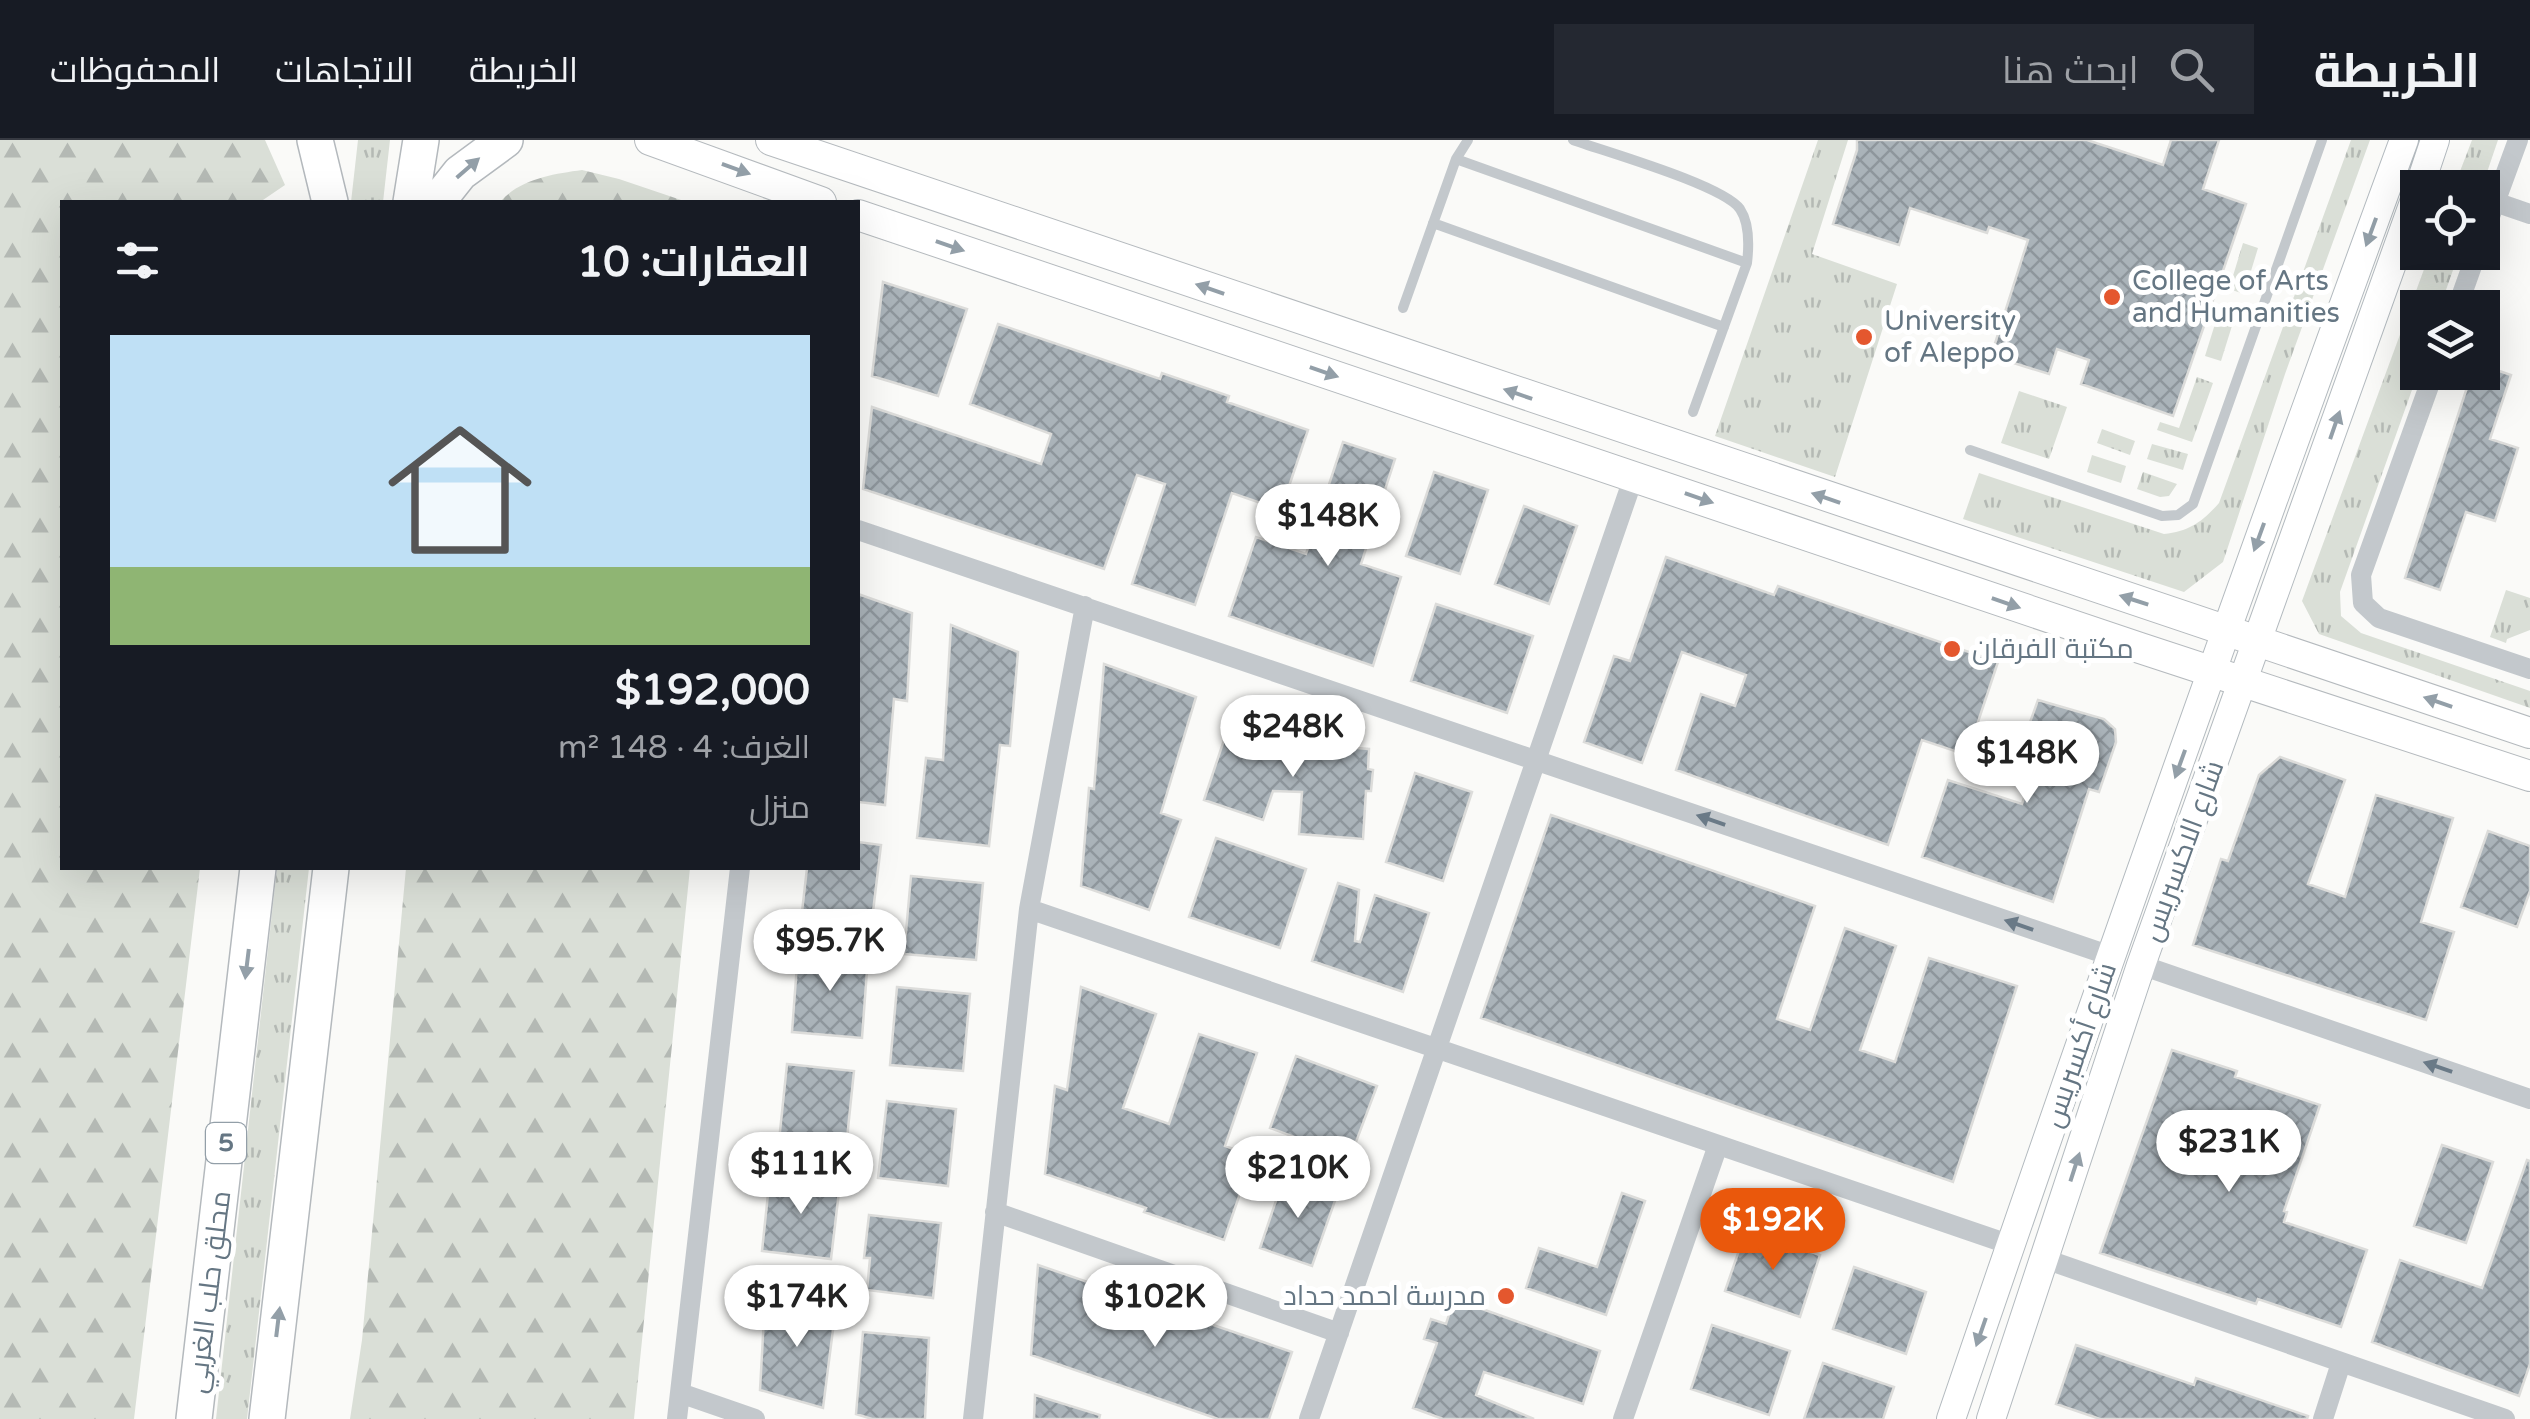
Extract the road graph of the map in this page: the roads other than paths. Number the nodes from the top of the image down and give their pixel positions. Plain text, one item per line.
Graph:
1 (315, 140) edge
2 (343, 140) edge
3 (420, 140) edge
4 (505, 140) edge
5 (650, 140) edge
6 (771, 140) edge
7 (1468, 140) edge
8 (1573, 140) edge
9 (2322, 140) edge
10 (2404, 140) edge
11 (2436, 140) edge
12 (2518, 140) edge
13 (818, 148) edge
14 (1456, 159) junction
15 (2425, 170) edge
16 (2500, 189) edge
17 (332, 200) edge
18 (333, 200) edge
19 (410, 200) edge
20 (439, 200) edge
21 (809, 200) edge
22 (2500, 204) edge
23 (2530, 214) edge
24 (860, 216) edge
25 (1433, 224) junction
26 (2400, 240) edge
27 (1747, 263) junction
28 (1403, 308) dead end
29 (1724, 328) junction
30 (2428, 390) edge
31 (1693, 412) dead end
32 (1970, 450) dead end
33 (1634, 476) junction
34 (860, 531) edge
35 (1084, 606) junction
36 (2227, 631) junction
37 (2258, 642) junction
38 (2530, 669) edge
39 (2214, 672) junction
40 (2244, 682) junction
41 (2530, 733) edge
42 (1536, 760) junction
43 (2530, 776) edge
44 (258, 870) edge
45 (331, 870) edge
46 (740, 870) edge
47 (1029, 909) junction
48 (2111, 956) junction
49 (2142, 965) junction
50 (1437, 1049) junction
51 (2530, 1099) edge
52 (1718, 1145) junction
53 (995, 1212) junction
54 (2010, 1245) junction
55 (2045, 1259) junction
56 (1339, 1333) junction
57 (2341, 1364) junction
58 (680, 1393) junction
59 (194, 1419) edge
60 (267, 1419) edge
61 (677, 1419) edge
62 (755, 1419) edge
63 (972, 1419) edge
64 (1310, 1419) edge
65 (1624, 1419) edge
66 (1951, 1419) edge
67 (1991, 1419) edge
68 (2322, 1419) edge
69 (2505, 1419) edge

1 - 17 highway
2 - 18 highway
3 - 19 highway
20 -> 4 highway
5 -> 21 main road
6 - 13 main road
7 - 14 lane
8 - 27 lane
9 - 32 lane
10 -> 36 street, شارع أكسبريس
11 - 15 street, شارع الاكسبريس
12 - 16 street
36 -> 13 main road
14 - 25 lane
14 - 27 lane
22 - 23 street
24 -> 33 main road
25 - 28 lane
25 - 29 lane
37 -> 26 street, شارع الاكسبريس
27 - 29 lane
29 - 31 lane
30 - 38 street
33 -> 39 main road
33 - 42 street
34 - 35 street
35 - 42 street
35 - 47 street
36 - 37 main road
36 - 39 street, شارع أكسبريس
37 - 40 street, شارع الاكسبريس
41 -> 37 main road
39 - 40 main road
39 -> 48 street, شارع أكسبريس
40 - 43 main road
40 - 49 street, شارع الاكسبريس
48 -> 42 street
42 - 50 street
44 -> 59 highway, محلق حلب الغربي / 5
60 -> 45 highway
46 - 58 street
47 - 50 street
47 - 53 street
48 - 54 street, شارع أكسبريس
51 -> 49 street
55 -> 49 street, شارع الاكسبريس
50 - 52 street
50 - 56 street
52 - 54 street
52 - 65 street
53 - 56 street
53 - 63 street
54 -> 66 street, شارع أكسبريس
55 - 57 street
55 - 67 street, شارع الاكسبريس
56 - 64 street
57 - 68 street
57 - 69 street
58 - 61 street
58 - 62 street

